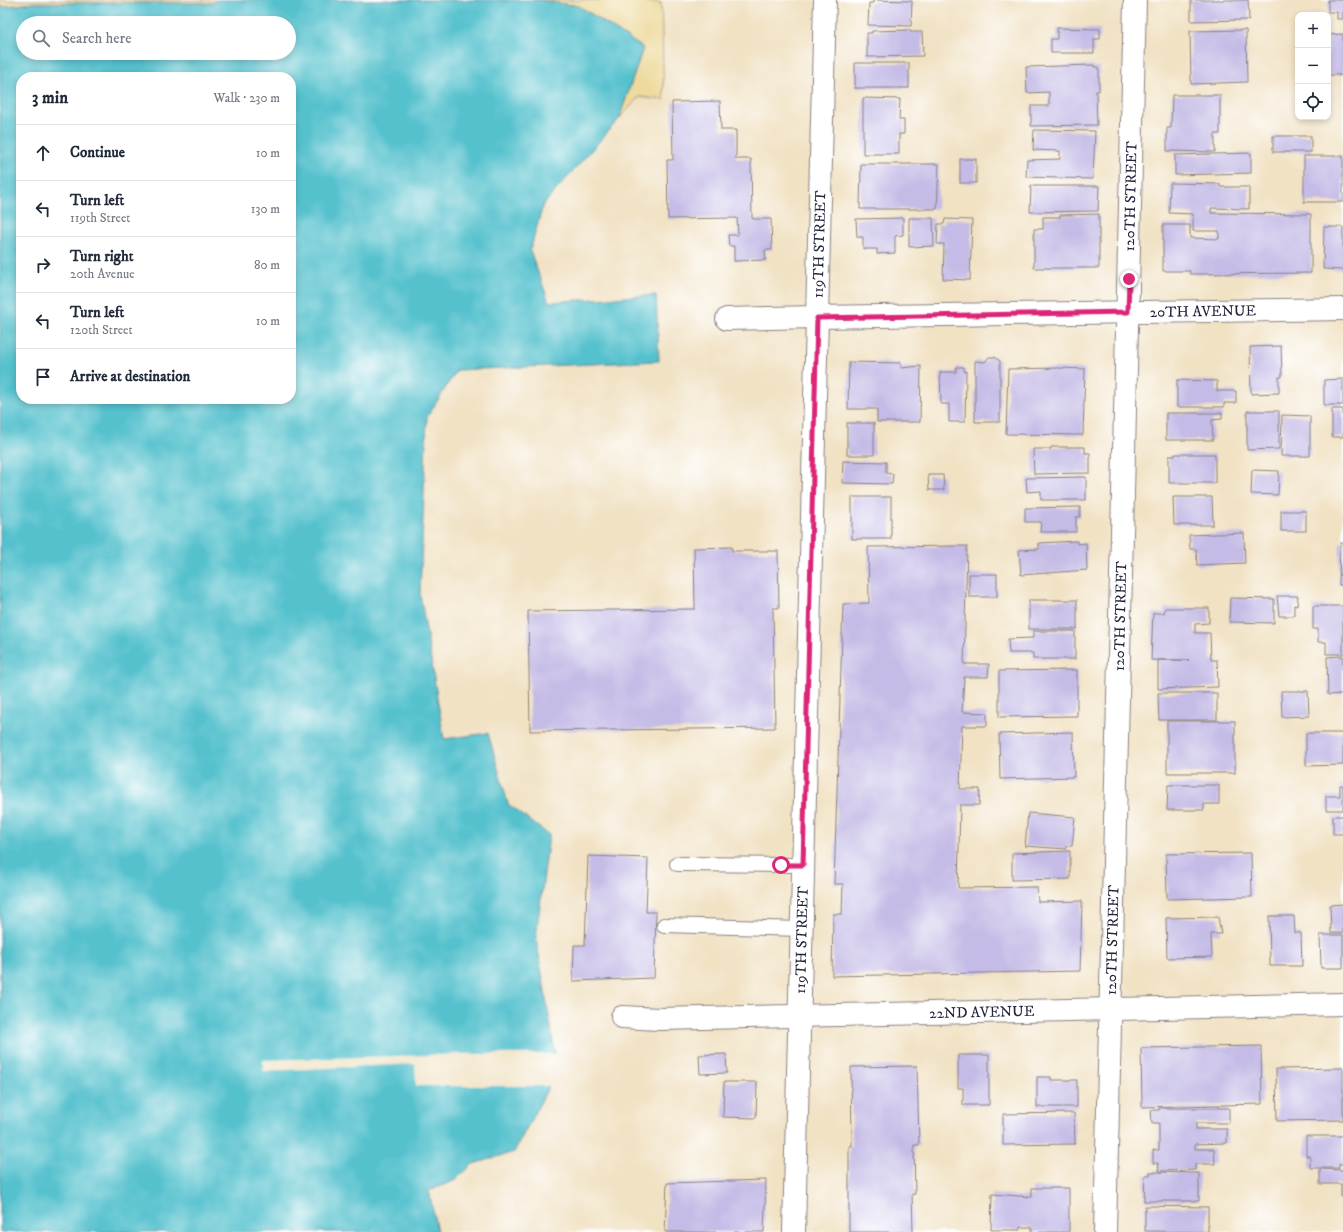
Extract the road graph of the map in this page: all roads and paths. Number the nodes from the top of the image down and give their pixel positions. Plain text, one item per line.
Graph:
1 (825, 0) edge
2 (1136, 0) edge
3 (1343, 309) edge
4 (1128, 312) junction
5 (817, 318) junction
6 (727, 319) dead end
7 (678, 864) dead end
8 (803, 865) junction
9 (664, 925) dead end
10 (801, 929) junction
11 (1343, 1004) edge
12 (1111, 1008) junction
13 (800, 1014) junction
14 (622, 1017) dead end
15 (794, 1232) edge
16 (1105, 1232) edge

1 - 5 street, 119TH STREET
2 - 4 street, 120TH STREET
3 - 4 street, 20TH AVENUE
4 - 5 street, 20TH AVENUE
4 - 12 street, 120TH STREET
5 - 6 street, 20TH AVENUE
5 - 8 street, 119TH STREET
7 - 8 lane
8 - 10 street, 119TH STREET
9 - 10 lane
10 - 13 street, 119TH STREET
11 - 12 street, 22ND AVENUE
12 - 13 street, 22ND AVENUE
12 - 16 street, 120TH STREET
13 - 14 street, 22ND AVENUE
13 - 15 street, 119TH STREET

